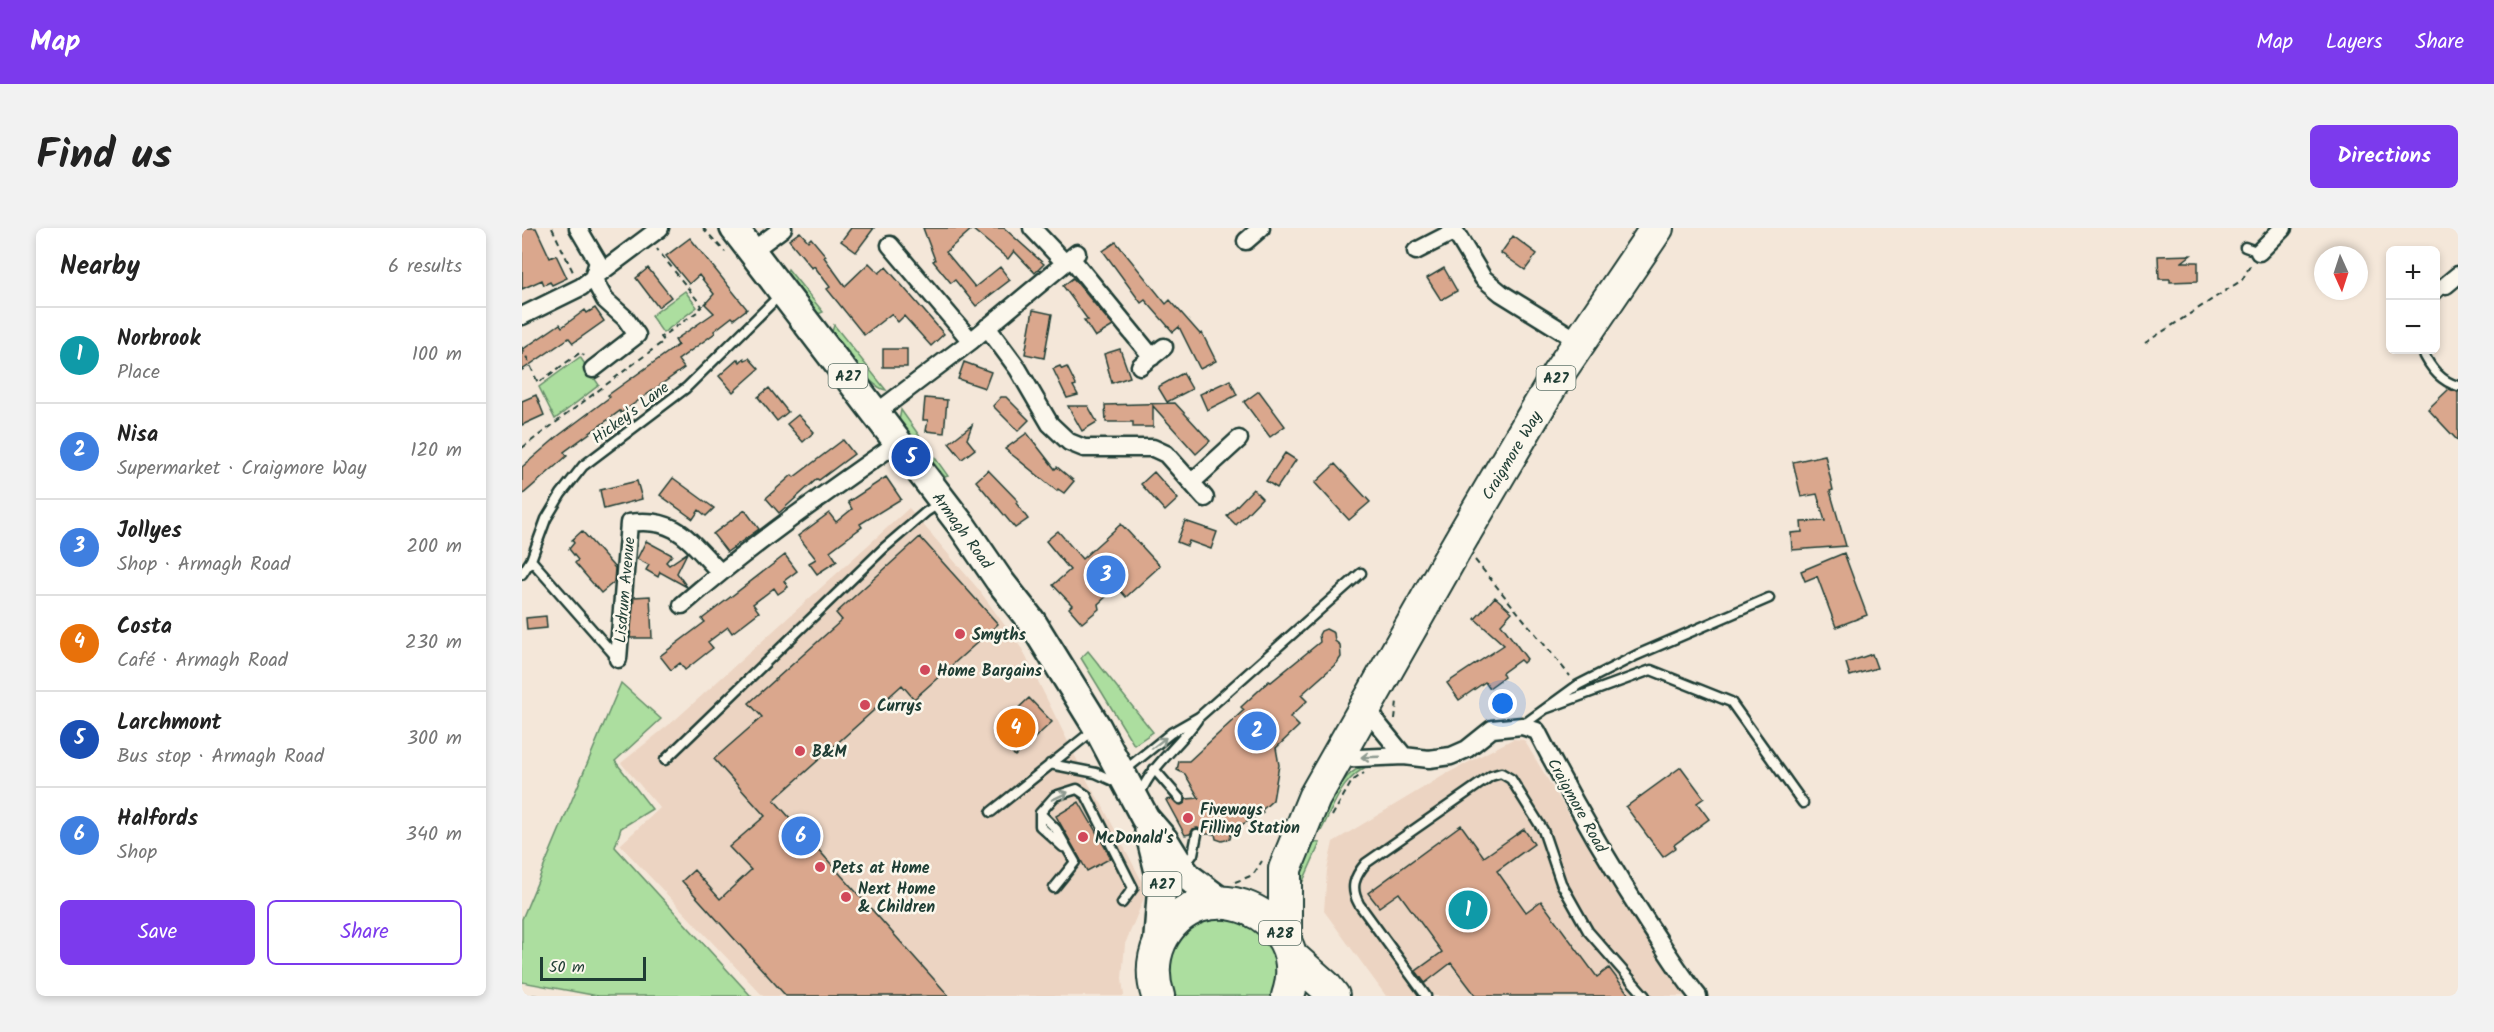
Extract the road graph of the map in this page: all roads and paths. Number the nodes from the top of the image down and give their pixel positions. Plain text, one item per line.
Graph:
1 (552, 228) edge
2 (578, 228) edge
3 (660, 228) edge
4 (734, 228) edge
5 (783, 228) edge
6 (1032, 228) edge
7 (1261, 228) edge
8 (1657, 228) edge
9 (2283, 228) edge
10 (1454, 230) edge
11 (1246, 241) dead end
12 (890, 245) dead end
13 (2252, 249) joint
14 (752, 251) junction
15 (1416, 251) dead end
16 (1071, 258) junction
17 (587, 282) junction
18 (782, 291) junction
19 (522, 316) edge
20 (987, 327) junction
21 (971, 341) junction
22 (1580, 342) junction
23 (2145, 343) dead end
24 (522, 347) edge
25 (2424, 354) edge
26 (1152, 356) dead end
27 (593, 369) joint
28 (2458, 386) edge
29 (876, 413) junction
30 (1239, 439) dead end
31 (897, 443) junction
32 (1192, 483) junction
33 (1206, 498) dead end
34 (942, 501) junction
35 (1464, 548) junction
36 (531, 560) junction
37 (720, 572) junction
38 (1361, 573) dead end
39 (522, 574) edge
40 (1769, 598) dead end
41 (682, 605) dead end
42 (1637, 655) junction
43 (618, 659) joint
44 (1651, 670) junction
45 (1578, 685) junction
46 (1398, 692) dead end
47 (1368, 703) junction
48 (1545, 709) junction
49 (1199, 717) junction
50 (1395, 723) dead end
51 (1522, 726) junction
52 (1097, 727) junction
53 (1404, 756) junction
54 (1335, 759) junction
55 (665, 760) dead end
56 (1050, 764) junction
57 (1154, 770) junction
58 (1367, 771) dead end
59 (1133, 796) junction
60 (1180, 799) dead end
61 (1803, 803) dead end
62 (991, 812) dead end
63 (1328, 825) dead end
64 (1197, 834) dead end
65 (1274, 865) junction
66 (1182, 869) junction
67 (1054, 888) dead end
68 (1228, 896) junction
69 (1122, 903) dead end
70 (1288, 949) junction
71 (1157, 950) junction
72 (1156, 993) edge
73 (522, 994) edge
74 (540, 996) edge
75 (1288, 996) edge
76 (1333, 996) edge
77 (1426, 996) edge
78 (1645, 996) edge
79 (1698, 996) edge

1 - 17 path
2 - 17 street
3 - 17 street
4 - 14 main road, Armagh Road / A27
5 - 14 street
6 - 16 street
7 - 11 street
8 - 22 highway, Craigmore Way / A27
9 - 13 street
10 - 15 street
10 - 22 street
12 - 21 street
13 - 23 path
14 - 18 main road, Armagh Road / A27
16 - 20 street
16 - 26 street
17 - 19 street
17 - 27 street
18 - 29 main road, Armagh Road / A27
18 - 36 lane, Hickey's Lane
20 - 21 street
20 - 32 street
21 - 29 street
22 - 35 highway, Craigmore Way / A27
24 - 27 path
25 - 28 lane
29 - 31 main road, Armagh Road / A27
30 - 32 street
31 - 34 main road, Armagh Road / A27
31 - 37 street
32 - 33 street
34 - 52 main road, Armagh Road / A27
34 - 55 lane
35 - 45 path
35 - 47 highway, Craigmore Way / A27
36 - 39 lane, Hickey's Lane
36 - 43 lane
37 - 41 street
37 - 43 street, Lisdrum Avenue
38 - 49 lane
40 - 42 lane
42 - 44 lane
42 - 45 lane
44 - 48 lane
44 - 61 lane
45 - 48 lane
46 - 50 path
47 - 53 street
47 - 54 highway, Craigmore Way / A27
48 - 51 lane
49 - 57 lane
59 -> 49 lane
51 - 53 street
51 - 79 street, Craigmore Road
52 - 56 lane
52 - 59 main road, Armagh Road / A27
53 -> 54 street
54 - 65 highway, Craigmore Way / A27
56 - 59 lane
56 - 62 lane
57 - 59 lane
57 - 60 lane
58 - 63 path
59 - 66 main road, Armagh Road / A27
59 - 71 main road, Armagh Road / A27
64 - 66 lane
65 - 68 highway
65 - 68 path
65 - 70 highway, Craigmore Way / A27
66 - 68 main road, Armagh Road / A27
67 -> 69 lane
68 - 70 highway, A28
68 - 71 highway, A28
70 - 75 highway, A28
70 - 76 highway, A28
71 - 72 highway, A28
73 - 74 path
77 - 78 lane

